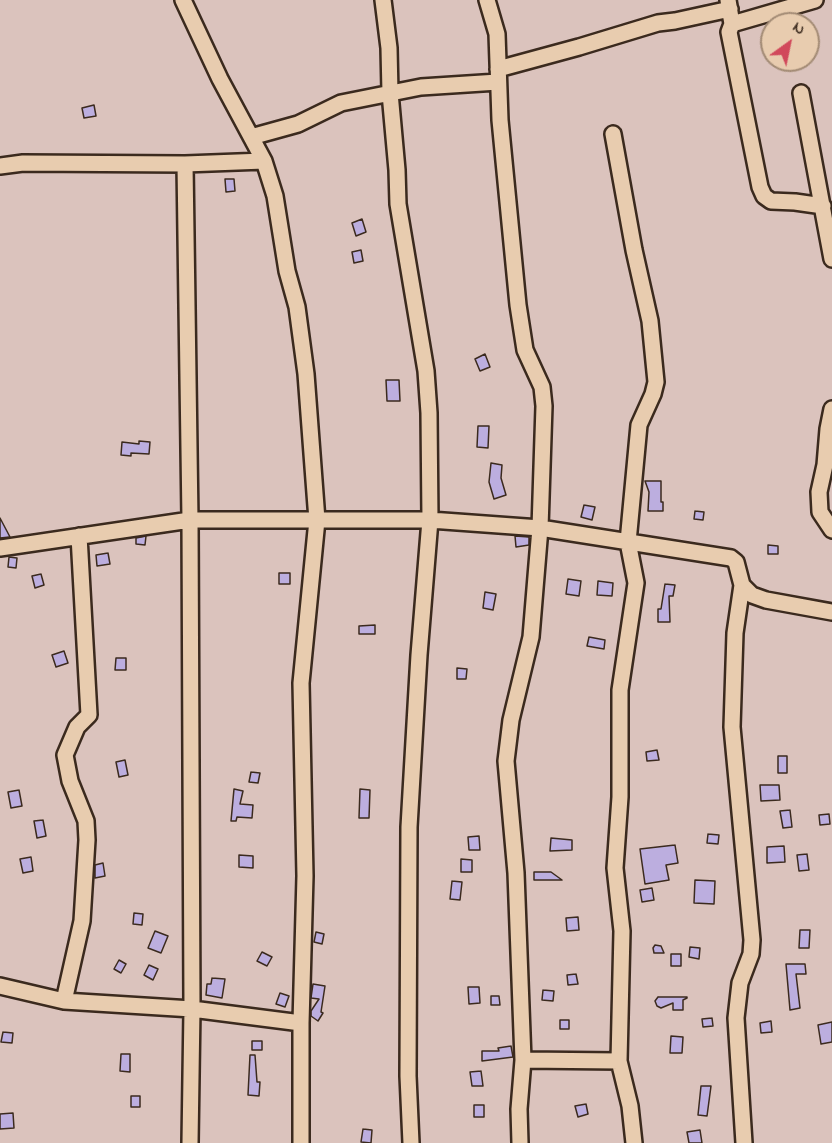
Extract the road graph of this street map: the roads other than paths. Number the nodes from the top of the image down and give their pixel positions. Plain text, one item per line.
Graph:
1 (183, 0) edge
2 (383, 0) edge
3 (487, 0) edge
4 (816, 0) edge
5 (730, 11) edge
6 (498, 75) junction
7 (390, 93) junction
8 (801, 93) dead end
9 (613, 134) dead end
10 (251, 137) junction
11 (264, 161) junction
12 (185, 164) junction
13 (0, 166) edge
14 (823, 206) junction
15 (832, 259) edge
16 (832, 409) edge
17 (190, 520) junction
18 (316, 520) junction
19 (430, 520) junction
20 (540, 528) junction
21 (832, 530) edge
22 (79, 536) junction
23 (628, 542) junction
24 (0, 548) edge
25 (742, 585) junction
26 (832, 612) edge
27 (0, 986) edge
28 (64, 1001) junction
29 (192, 1009) junction
30 (301, 1023) junction
31 (523, 1060) junction
32 (620, 1061) junction
33 (190, 1143) edge
34 (301, 1143) edge
35 (411, 1143) edge
36 (520, 1143) edge
37 (634, 1143) edge
38 (744, 1143) edge

1 - 10 street
2 - 7 street
3 - 6 street
4 - 5 street
5 - 6 street
5 - 14 street
6 - 7 street
6 - 20 street
7 - 10 street
7 - 19 street
8 - 14 street
9 - 23 street
10 - 11 street
11 - 12 street
11 - 18 street
12 - 13 street
12 - 17 street
14 - 15 street
16 - 21 street
17 - 18 street
17 - 22 street
17 - 29 street
18 - 19 street
18 - 30 street
19 - 20 street
19 - 35 street
20 - 23 street
20 - 31 street
22 - 24 street
22 - 28 street
23 - 25 street
23 - 32 street
25 - 26 street
25 - 38 street
27 - 28 street
28 - 29 street
29 - 30 street
29 - 33 street
30 - 34 street
31 - 32 street
31 - 36 street
32 - 37 street

